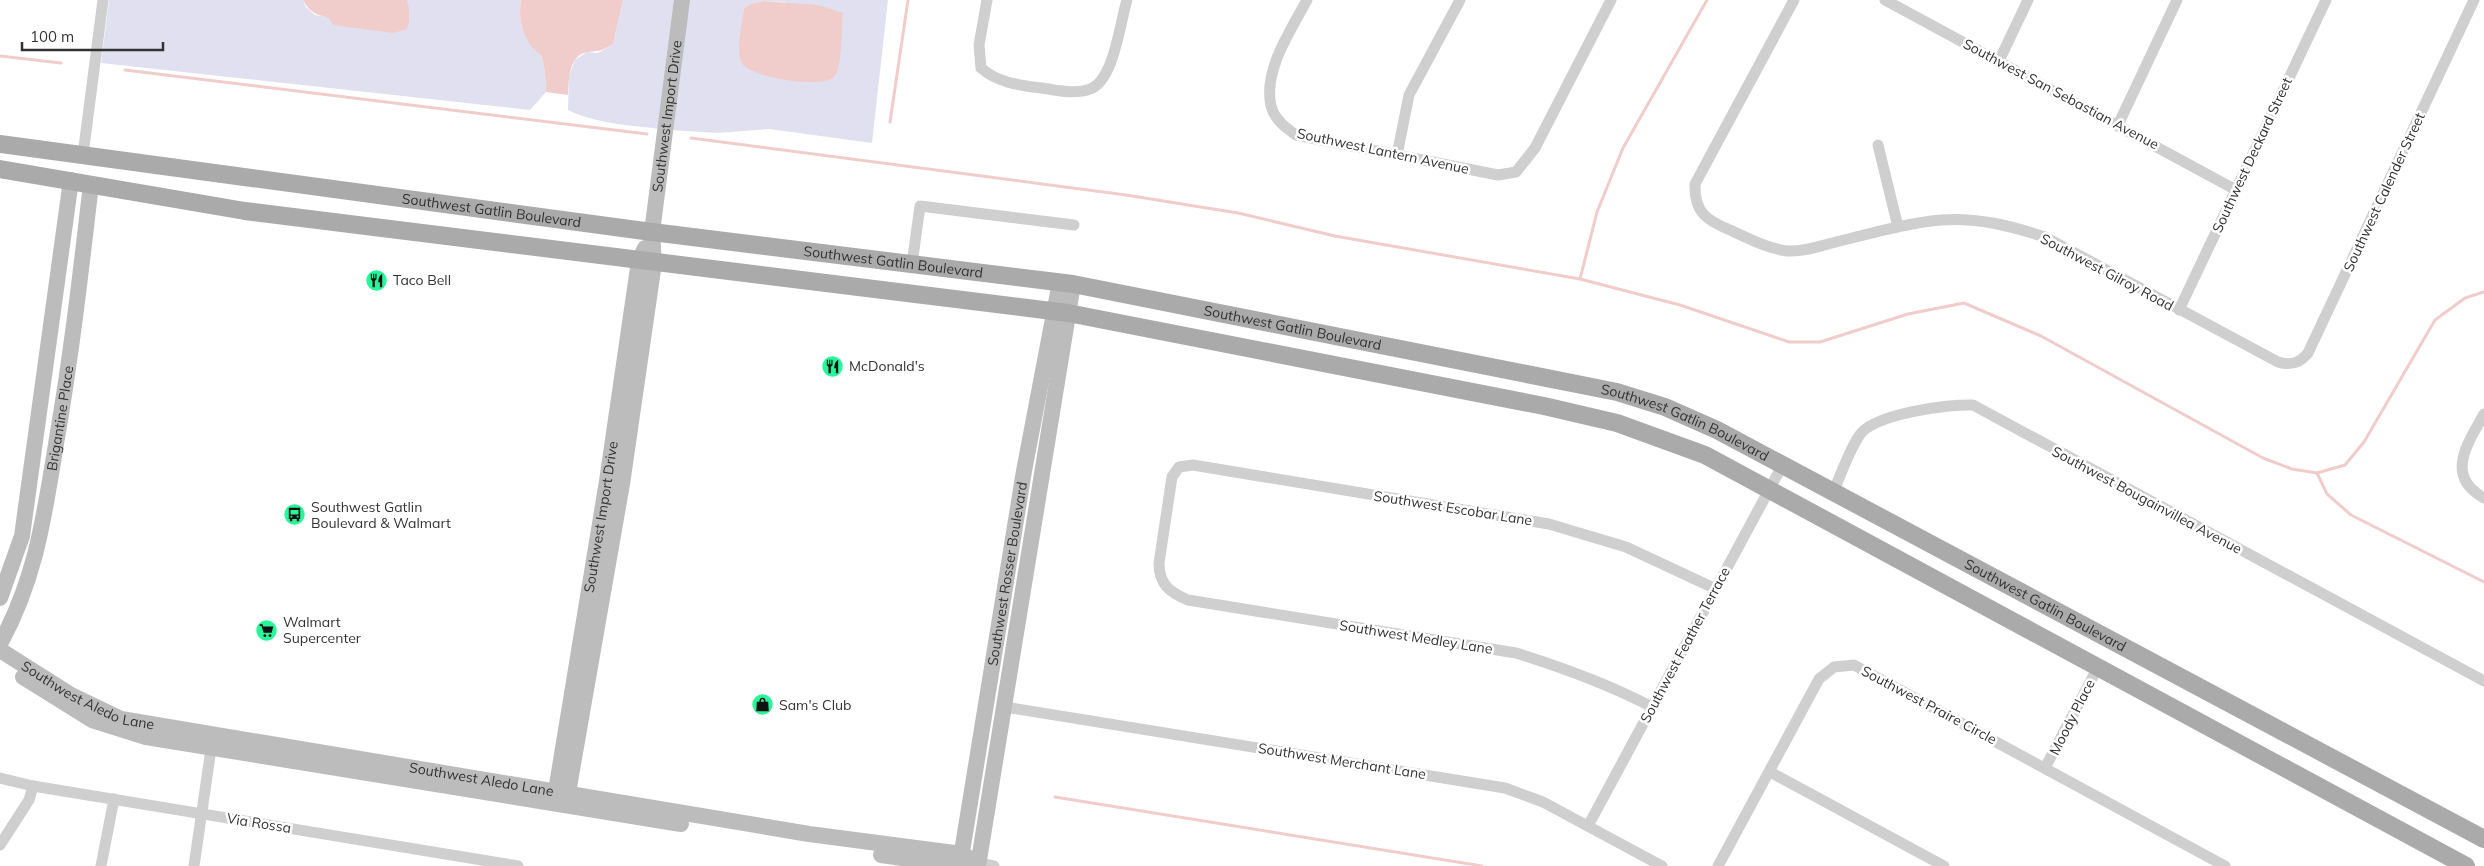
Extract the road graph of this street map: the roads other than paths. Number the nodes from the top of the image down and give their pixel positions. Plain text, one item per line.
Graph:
1 (103, 0) edge
2 (682, 0) edge
3 (987, 0) edge
4 (1127, 0) edge
5 (1307, 0) edge
6 (1460, 0) edge
7 (1611, 0) edge
8 (1794, 0) edge
9 (1885, 0) edge
10 (2028, 0) edge
11 (2177, 0) edge
12 (2326, 0) edge
13 (2474, 0) edge
14 (1999, 61) junction
15 (2118, 125) junction
16 (0, 144) edge
17 (1878, 145) dead end
18 (1397, 154) junction
19 (83, 155) junction
20 (0, 169) edge
21 (70, 180) junction
22 (91, 184) junction
23 (2236, 190) junction
24 (1074, 225) dead end
25 (1898, 227) junction
26 (652, 232) junction
27 (646, 262) junction
28 (912, 264) junction
29 (1067, 283) junction
30 (2179, 310) junction
31 (1061, 312) junction
32 (2278, 362) joint
33 (2484, 414) edge
34 (1783, 464) junction
35 (1769, 489) junction
36 (1833, 493) junction
37 (2484, 498) edge
38 (1716, 589) junction
39 (1173, 594) joint
40 (0, 598) edge
41 (0, 644) edge
42 (0, 650) edge
43 (0, 662) edge
44 (2098, 667) junction
45 (2484, 682) edge
46 (1005, 707) junction
47 (1652, 707) junction
48 (212, 742) junction
49 (2045, 768) junction
50 (1770, 772) junction
51 (0, 778) edge
52 (33, 786) junction
53 (114, 799) junction
54 (561, 799) junction
55 (202, 814) junction
56 (1588, 826) junction
57 (2484, 839) edge
58 (0, 845) edge
59 (457, 861) edge
60 (960, 863) edge
61 (984, 865) edge
62 (101, 866) edge
63 (194, 866) edge
64 (518, 866) edge
65 (1662, 866) edge
66 (1718, 866) edge
67 (1944, 866) edge
68 (2225, 866) edge
69 (2466, 866) edge

1 - 19 street
2 - 26 street, Southwest Import Drive
3 - 4 street
5 - 18 street, Southwest Lantern Avenue
6 - 18 street
7 - 18 street, Southwest Lantern Avenue
8 - 25 street, Southwest Gilroy Road
9 - 14 street, Southwest San Sebastian Avenue
10 - 14 street
11 - 15 street
12 - 23 street, Southwest Deckard Street
13 - 32 street, Southwest Calender Street
14 - 15 street, Southwest San Sebastian Avenue
15 - 23 street, Southwest San Sebastian Avenue
16 - 19 main road, Southwest Gatlin Boulevard
17 - 25 street
19 - 26 main road, Southwest Gatlin Boulevard
20 - 21 main road, Southwest Gatlin Boulevard
21 - 22 main road, Southwest Gatlin Boulevard
21 - 40 street, Brigantine Place
22 - 27 main road, Southwest Gatlin Boulevard
22 - 41 street, Brigantine Place
23 - 30 street, Southwest Deckard Street
24 - 28 street
25 - 30 street, Southwest Gilroy Road
26 - 27 street, Southwest Import Drive
26 - 28 main road, Southwest Gatlin Boulevard
27 - 31 main road, Southwest Gatlin Boulevard
27 - 54 street, Southwest Import Drive
28 - 29 main road, Southwest Gatlin Boulevard
29 - 31 street, Southwest Rosser Boulevard
29 - 34 main road, Southwest Gatlin Boulevard
30 - 32 street, Southwest Gilroy Road
31 - 35 main road, Southwest Gatlin Boulevard
31 - 46 street, Southwest Rosser Boulevard
31 - 60 street, Southwest Rosser Boulevard
33 - 37 street
34 - 35 street, Southwest Feather Terrace
34 - 36 main road, Southwest Gatlin Boulevard
35 - 38 street, Southwest Feather Terrace
35 - 44 main road, Southwest Gatlin Boulevard
36 - 45 street, Southwest Bougainvillea Avenue
36 - 57 main road, Southwest Gatlin Boulevard
38 - 39 street, Southwest Escobar Lane
38 - 47 street, Southwest Feather Terrace
39 - 47 street, Southwest Medley Lane
42 - 48 street, Southwest Aledo Lane
43 - 48 street, Southwest Aledo Lane
44 - 49 street, Moody Place
44 - 69 main road, Southwest Gatlin Boulevard
46 - 56 street, Southwest Merchant Lane
46 - 61 street, Southwest Rosser Boulevard
47 - 56 street, Southwest Feather Terrace
48 - 54 street, Southwest Aledo Lane
48 - 55 street
49 - 50 street, Southwest Praire Circle
49 - 68 street, Southwest Praire Circle
50 - 66 street, Southwest Praire Circle
50 - 67 street
51 - 52 street, Via Rossa
52 - 53 street, Via Rossa
52 - 58 street
53 - 55 street, Via Rossa
53 - 62 street
54 - 60 street, Southwest Aledo Lane
55 - 59 street, Via Rossa
55 - 63 street
56 - 65 street, Southwest Merchant Lane
59 - 64 street, Via Rossa
60 - 61 street, Southwest Aledo Lane

